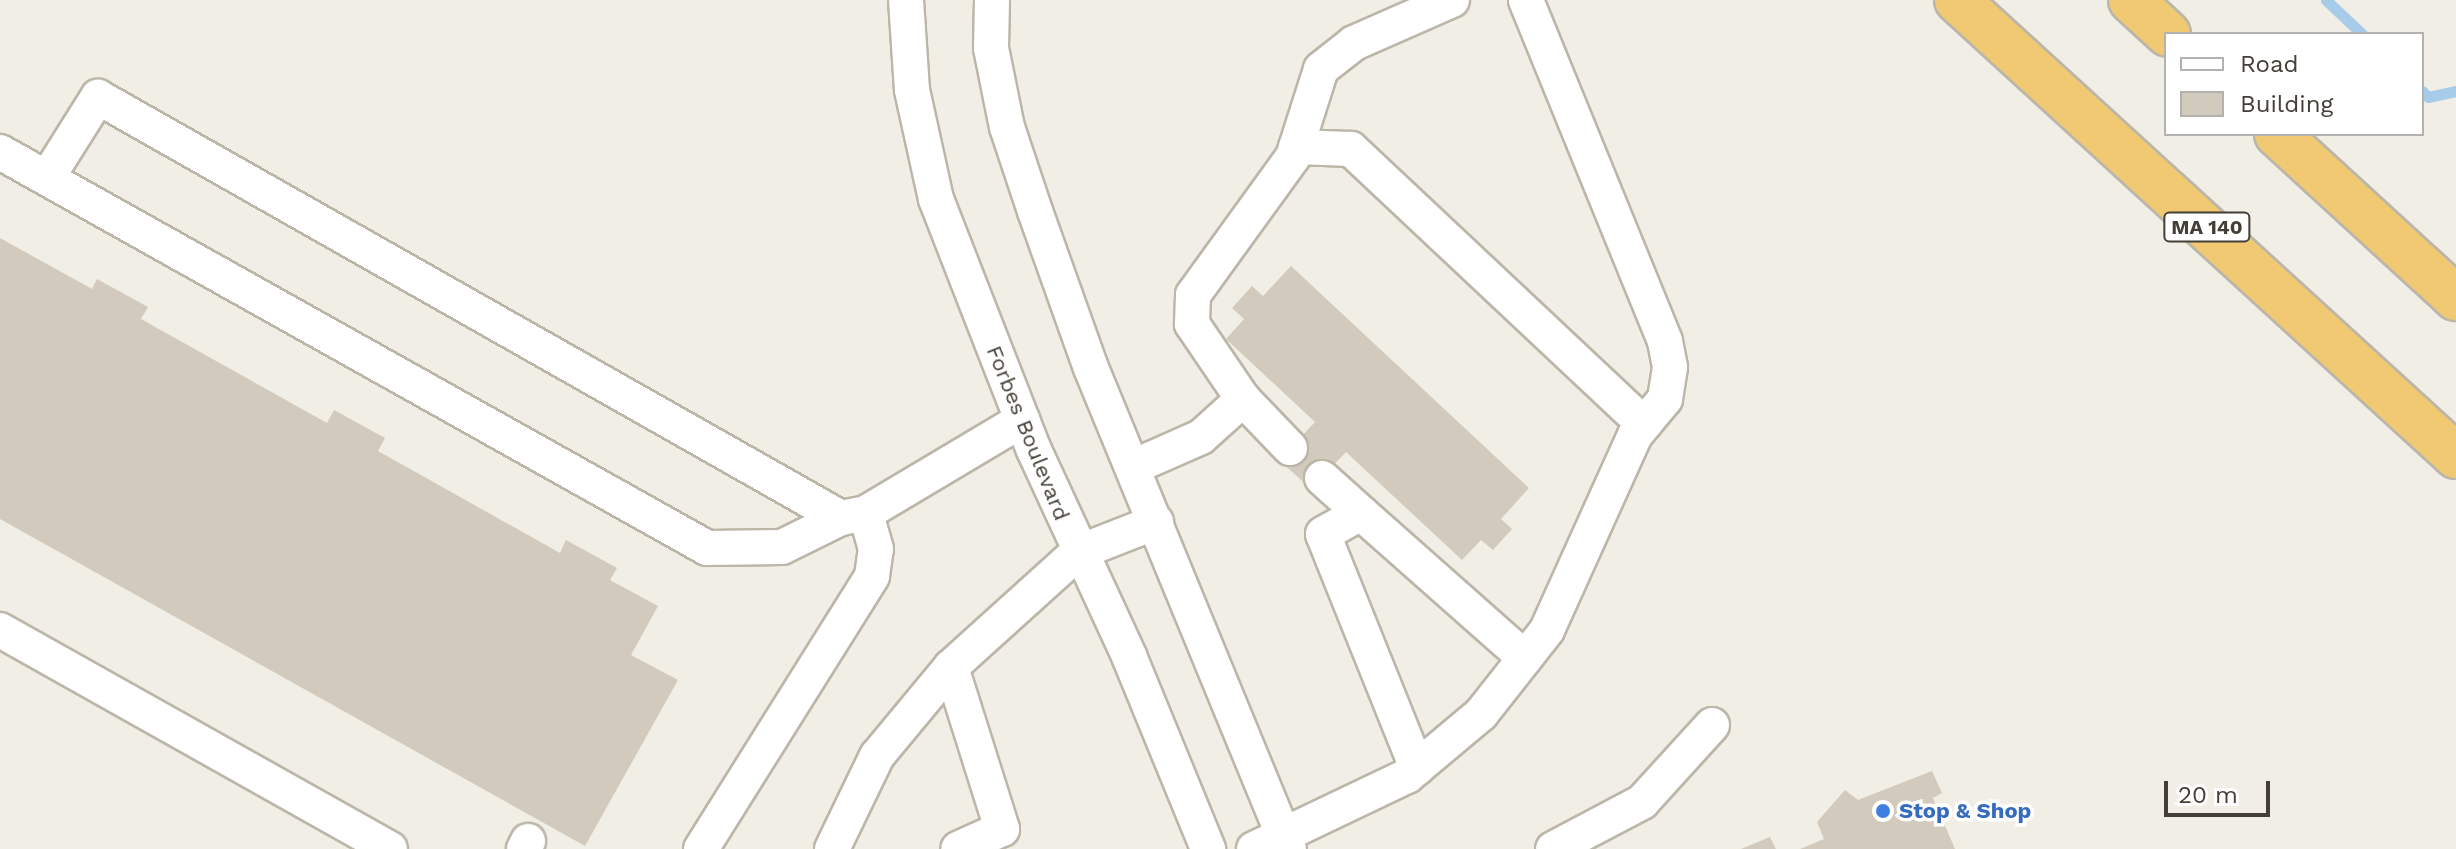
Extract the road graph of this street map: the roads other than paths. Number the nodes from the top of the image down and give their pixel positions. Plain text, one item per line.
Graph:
1 (906, 0) edge
2 (992, 0) edge
3 (1452, 0) edge
4 (1526, 0) edge
5 (1957, 0) edge
6 (2131, 0) edge
7 (2166, 32) edge
8 (2279, 136) edge
9 (1296, 147) junction
10 (0, 152) edge
11 (47, 178) junction
12 (2456, 298) edge
13 (1243, 399) junction
14 (1022, 420) junction
15 (1644, 424) junction
16 (1290, 448) dead end
17 (2456, 456) edge
18 (1133, 467) junction
19 (1322, 478) dead end
20 (1361, 513) junction
21 (853, 516) junction
22 (1156, 522) junction
23 (1077, 553) junction
24 (0, 630) edge
25 (1525, 658) junction
26 (951, 667) junction
27 (1712, 725) dead end
28 (1417, 768) junction
29 (1276, 845) edge
30 (390, 849) edge
31 (701, 849) edge
32 (832, 849) edge
33 (958, 849) edge
34 (1208, 849) edge
35 (1553, 849) edge

1 - 14 street, Forbes Boulevard
2 - 18 street
3 - 9 street
4 - 15 street
5 - 17 highway, MA 140
6 - 7 highway
8 - 12 highway
9 - 13 street
9 - 15 street
10 - 11 street
11 - 21 street
11 - 21 street
13 - 16 street
13 - 18 street
14 - 21 street
14 - 23 street, Forbes Boulevard
15 - 25 street
18 - 22 street
19 - 20 street
20 - 25 street
20 - 28 street
21 - 31 street
22 - 23 street
22 - 29 street
23 - 26 street
23 - 34 street, Forbes Boulevard
24 - 30 street
25 - 28 street
26 - 32 street
26 - 33 street
27 - 35 street
28 - 29 street

